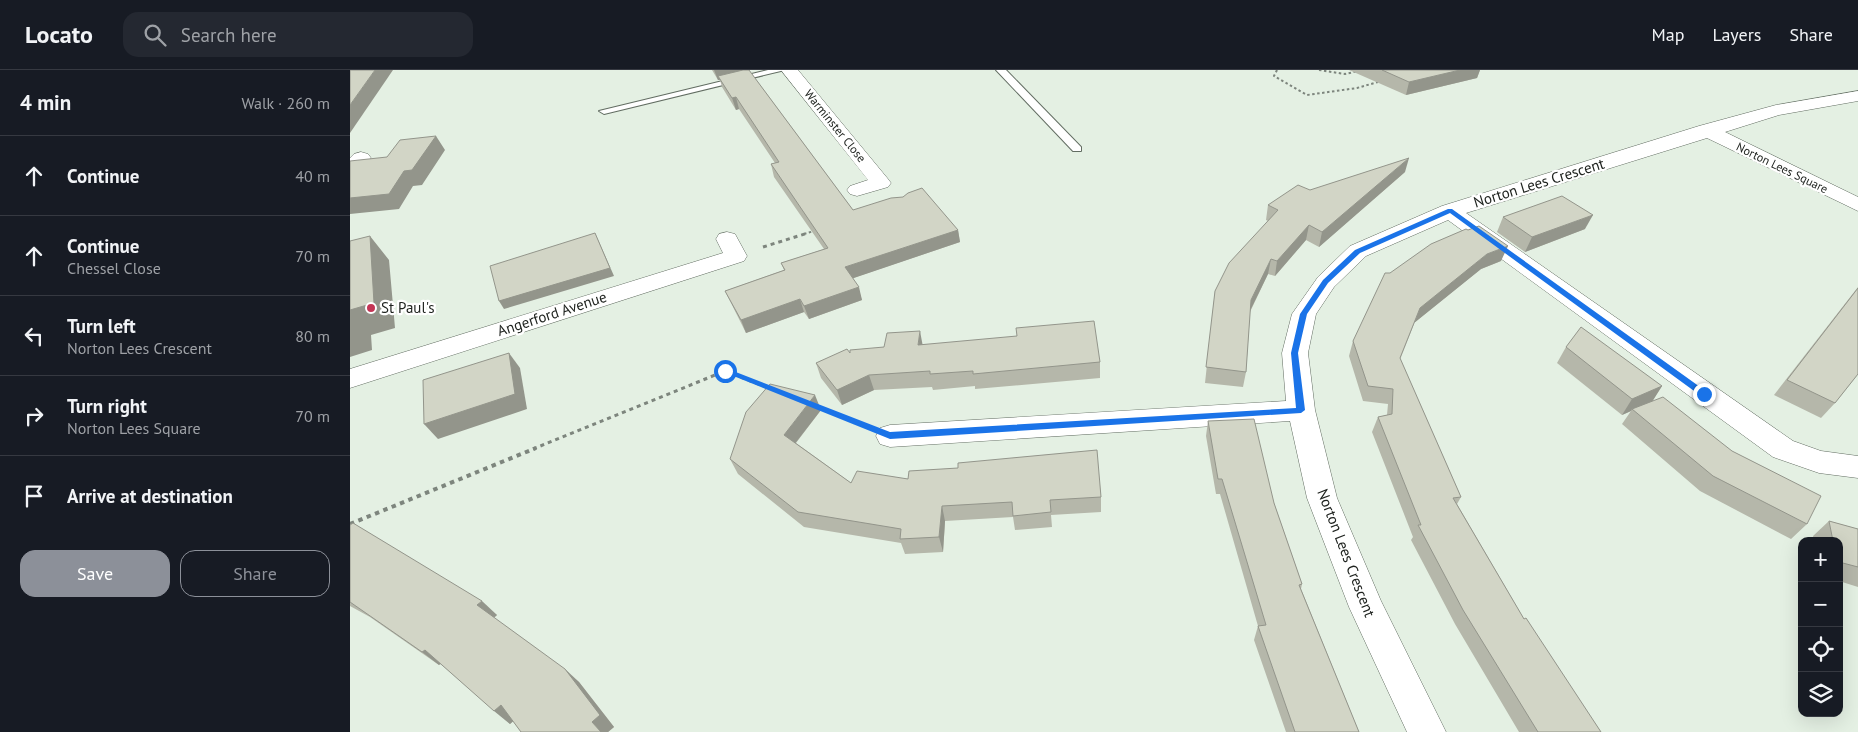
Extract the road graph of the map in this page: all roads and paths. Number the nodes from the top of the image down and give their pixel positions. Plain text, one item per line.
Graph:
1 (780, 70) edge
2 (789, 70) edge
3 (1001, 70) edge
4 (1276, 70) edge
5 (1319, 70) edge
6 (1363, 70) edge
7 (1379, 82) dead end
8 (1858, 96) edge
9 (604, 111) dead end
10 (1706, 130) junction
11 (1077, 149) dead end
12 (857, 190) dead end
13 (1858, 205) edge
14 (1450, 211) junction
15 (817, 230) edge
16 (731, 247) joint
17 (350, 379) edge
18 (780, 393) edge
19 (808, 403) edge
20 (1301, 410) junction
21 (890, 436) joint
22 (1858, 467) edge
23 (350, 524) edge
24 (1427, 732) edge

1 - 9 lane
2 - 12 street, Warminster Close
3 - 11 lane
4 - 7 path
5 - 6 path
8 - 10 street, Norton Lees Crescent
10 - 13 street, Norton Lees Square
10 - 14 street, Norton Lees Crescent
14 - 20 street, Norton Lees Crescent
14 - 22 street
15 - 16 path
16 - 17 street, Angerford Avenue
18 - 23 path
19 - 21 path
20 - 21 street
20 - 24 street, Norton Lees Crescent

